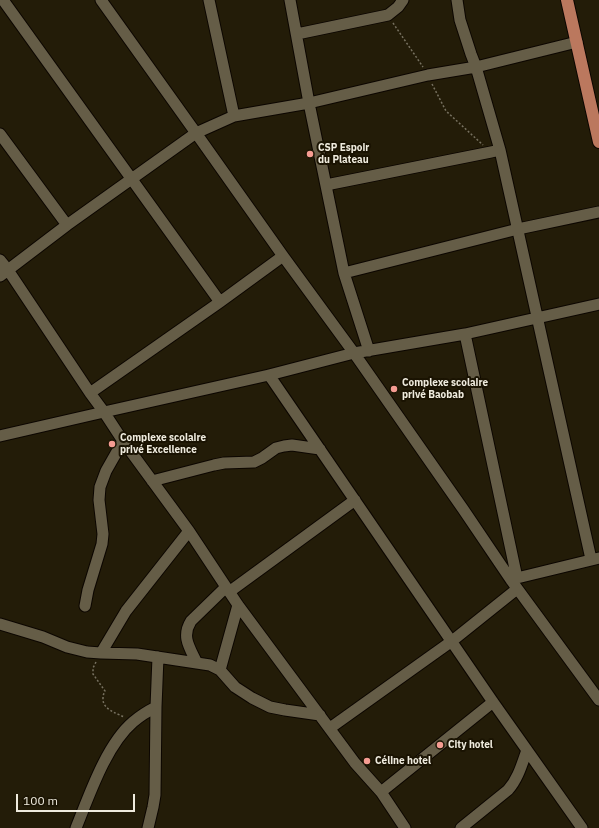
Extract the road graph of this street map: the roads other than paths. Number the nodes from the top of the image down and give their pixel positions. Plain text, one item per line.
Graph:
1 (3, 0) edge
2 (101, 0) edge
3 (209, 0) edge
4 (290, 0) edge
5 (403, 0) edge
6 (457, 0) edge
7 (567, 0) edge
8 (296, 34) junction
9 (577, 42) junction
10 (476, 67) junction
11 (309, 103) junction
12 (234, 116) junction
13 (196, 132) junction
14 (0, 134) edge
15 (599, 142) edge
16 (496, 151) junction
17 (132, 179) junction
18 (326, 185) junction
19 (599, 212) edge
20 (67, 225) junction
21 (518, 229) junction
22 (283, 256) junction
23 (0, 260) edge
24 (4, 273) edge
25 (344, 273) junction
26 (220, 302) junction
27 (599, 304) edge
28 (537, 317) junction
29 (465, 334) junction
30 (369, 351) junction
31 (354, 353) junction
32 (269, 375) junction
33 (90, 393) junction
34 (104, 412) junction
35 (0, 436) edge
36 (123, 441) junction
37 (320, 449) junction
38 (152, 481) junction
39 (355, 500) junction
40 (189, 531) junction
41 (595, 559) edge
42 (515, 582) junction
43 (228, 590) junction
44 (238, 605) junction
45 (85, 606) dead end
46 (0, 624) edge
47 (452, 641) junction
48 (101, 653) junction
49 (158, 657) junction
50 (197, 663) junction
51 (220, 670) junction
52 (599, 700) edge
53 (493, 702) junction
54 (156, 707) junction
55 (320, 715) junction
56 (330, 728) junction
57 (527, 750) junction
58 (381, 792) junction
59 (76, 828) edge
60 (148, 828) edge
61 (405, 828) edge
62 (461, 828) edge
63 (582, 828) edge

1 - 17 street
2 - 13 street
3 - 12 street
4 - 8 street
5 - 8 street
6 - 10 street
7 - 9 main road
8 - 11 street
9 - 10 street
9 - 15 main road
10 - 11 street
10 - 16 street
11 - 12 street
11 - 18 street
12 - 13 street
13 - 17 street
13 - 22 street
14 - 20 street
16 - 18 street
16 - 21 street
17 - 20 street
17 - 26 street
18 - 25 street
19 - 21 street
20 - 24 street
21 - 25 street
21 - 28 street
22 - 26 street
22 - 31 street
23 - 24 street
24 - 33 street
25 - 30 street
26 - 33 street
27 - 28 street
28 - 29 street
28 - 41 street
29 - 30 street
29 - 42 street
30 - 31 street
31 - 32 street
31 - 42 street
32 - 34 street
32 - 37 street
33 - 34 street
34 - 35 street
34 - 36 street
36 - 38 street
36 - 45 street
37 - 38 street
37 - 39 street
38 - 40 street
39 - 43 street
39 - 47 street
40 - 43 street
40 - 48 street
41 - 42 street
42 - 47 street
42 - 52 street
43 - 44 street
43 - 50 street
44 - 51 street
44 - 55 street
46 - 48 street
47 - 53 street
47 - 56 street
48 - 49 street
49 - 50 street
49 - 54 street
50 - 51 street
51 - 55 street
53 - 57 street
53 - 58 street
54 - 59 street
54 - 60 street
55 - 56 street
56 - 58 street
57 - 62 street
57 - 63 street
58 - 61 street

